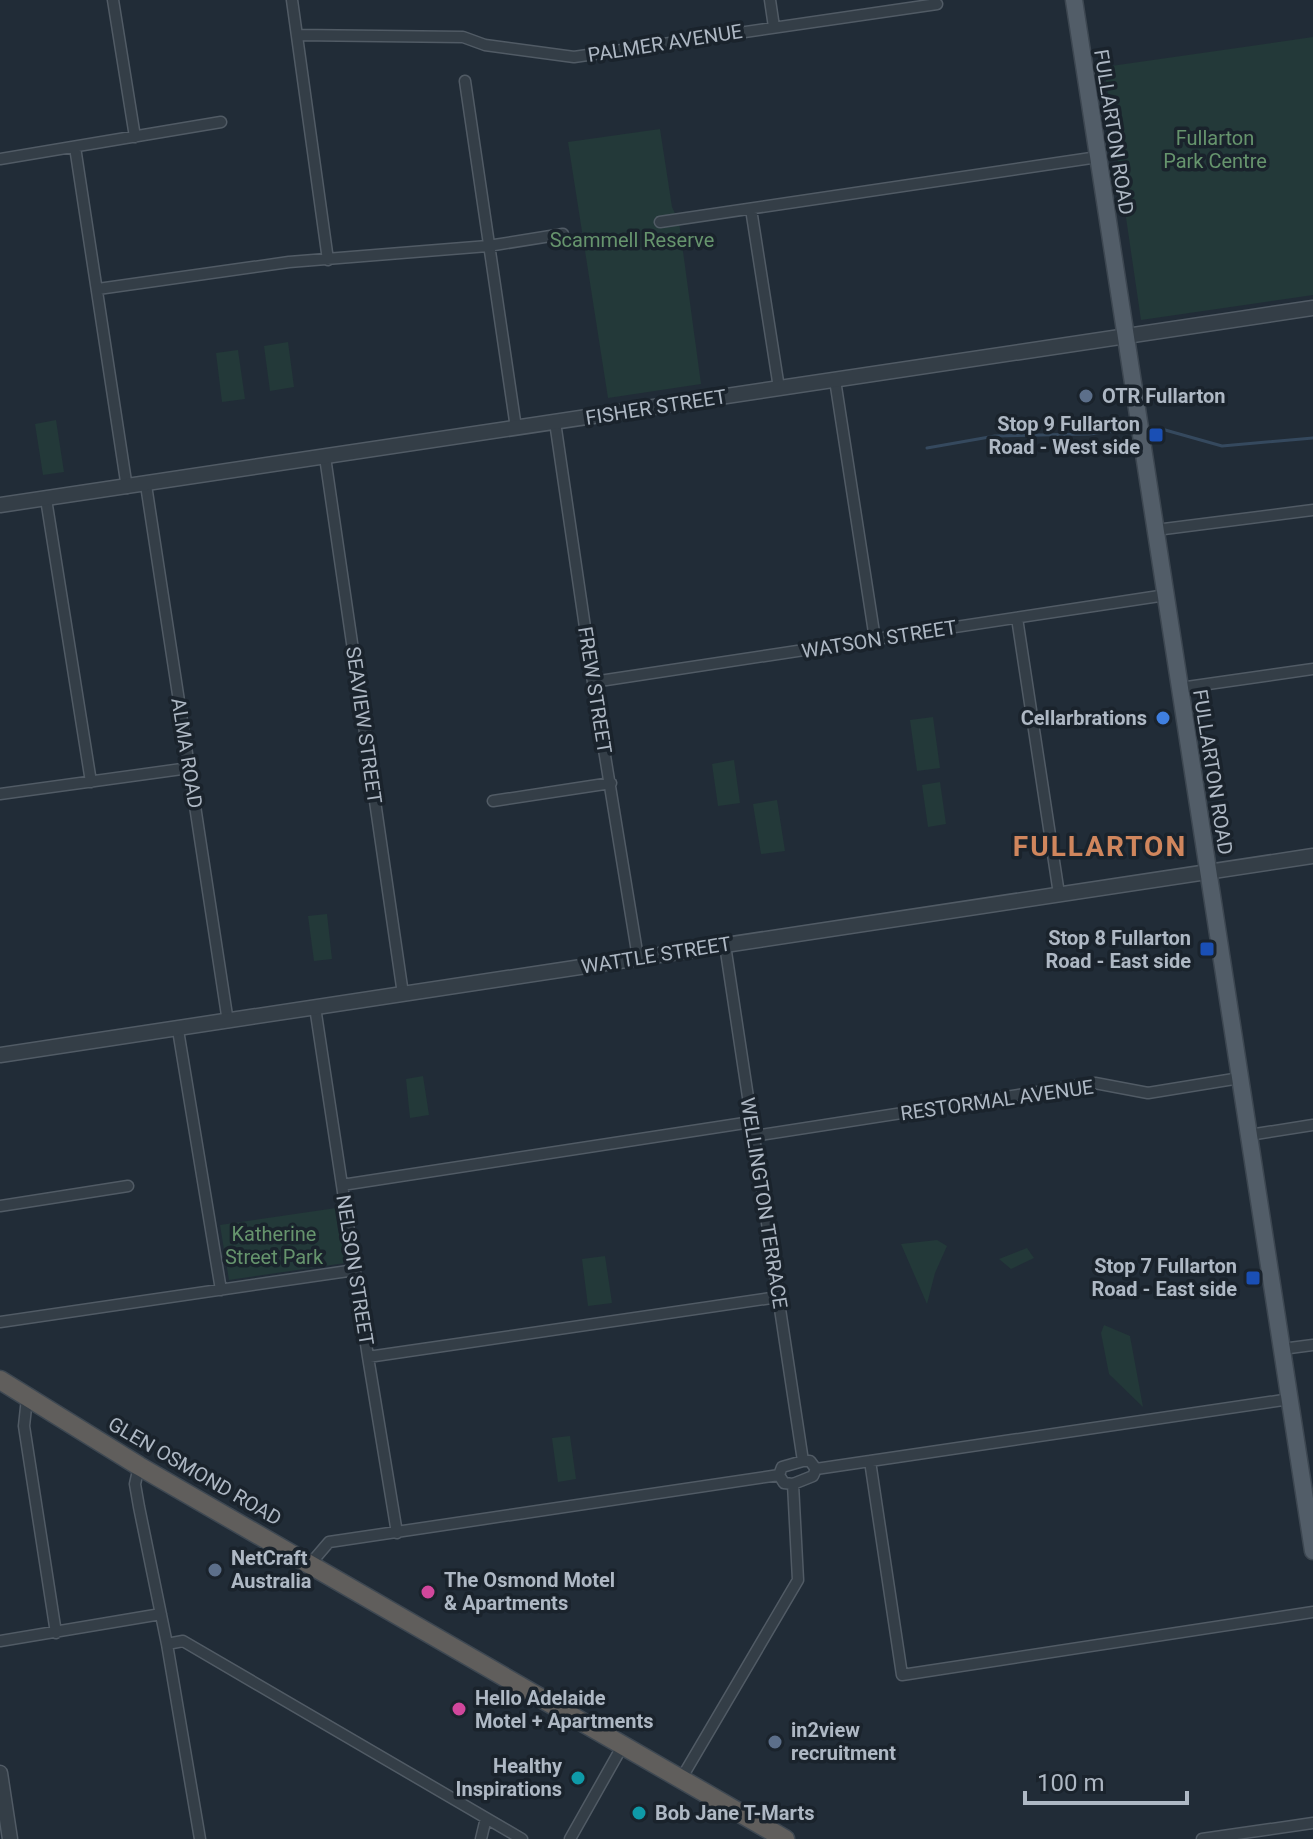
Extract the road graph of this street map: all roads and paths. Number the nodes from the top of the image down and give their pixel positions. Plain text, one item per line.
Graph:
1 (113, 0) edge
2 (292, 0) edge
3 (770, 0) edge
4 (1074, 0) edge
5 (937, 4) dead end
6 (774, 27) junction
7 (297, 35) junction
8 (465, 81) dead end
9 (221, 122) dead end
10 (135, 137) junction
11 (75, 147) junction
12 (1098, 157) junction
13 (0, 159) edge
14 (751, 209) junction
15 (660, 222) dead end
16 (563, 234) dead end
17 (488, 246) junction
18 (328, 260) junction
19 (98, 289) junction
20 (1313, 308) edge
21 (1126, 336) junction
22 (835, 380) junction
23 (779, 388) junction
24 (555, 422) junction
25 (516, 428) junction
26 (325, 457) junction
27 (146, 485) junction
28 (127, 488) junction
29 (46, 499) junction
30 (0, 505) edge
31 (1313, 510) edge
32 (1156, 530) junction
33 (1166, 595) junction
34 (1017, 618) junction
35 (875, 639) junction
36 (1313, 669) edge
37 (593, 682) junction
38 (1180, 688) junction
39 (189, 768) junction
40 (91, 782) junction
41 (611, 783) junction
42 (0, 794) edge
43 (493, 801) dead end
44 (1313, 856) edge
45 (1208, 871) junction
46 (1059, 894) junction
47 (725, 945) junction
48 (638, 958) junction
49 (403, 994) junction
50 (315, 1007) junction
51 (228, 1022) junction
52 (178, 1030) junction
53 (0, 1055) edge
54 (1240, 1078) junction
55 (751, 1122) junction
56 (1313, 1125) edge
57 (1249, 1135) junction
58 (754, 1136) junction
59 (342, 1185) junction
60 (128, 1186) dead end
61 (0, 1206) edge
62 (355, 1270) junction
63 (221, 1290) junction
64 (778, 1297) junction
65 (0, 1322) edge
66 (1313, 1345) edge
67 (1282, 1349) junction
68 (368, 1357) junction
69 (0, 1380) edge
70 (27, 1398) junction
71 (1290, 1399) junction
72 (803, 1461) junction
73 (870, 1461) junction
74 (139, 1466) junction
75 (816, 1469) junction
76 (779, 1475) junction
77 (793, 1484) junction
78 (1308, 1486) edge
79 (397, 1533) junction
80 (1313, 1551) edge
81 (311, 1563) junction
82 (1313, 1612) edge
83 (161, 1614) junction
84 (56, 1633) junction
85 (0, 1641) edge
86 (167, 1644) junction
87 (623, 1745) junction
88 (0, 1773) edge
89 (681, 1779) junction
90 (486, 1818) junction
91 (1313, 1823) edge
92 (10, 1839) edge
93 (200, 1839) edge
94 (481, 1839) edge
95 (522, 1839) edge
96 (570, 1839) edge
97 (785, 1839) edge
98 (1202, 1839) edge

1 - 10 street
2 - 7 street
3 - 6 street
4 - 12 main road, FULLARTON ROAD
5 - 6 street, PALMER AVENUE
6 - 7 street, PALMER AVENUE
7 - 18 street
8 - 17 street
9 - 10 street
10 - 11 street
11 - 13 street
11 - 19 street
12 - 14 street
12 - 21 main road, FULLARTON ROAD
14 - 15 street
14 - 23 street
16 - 17 street
17 - 18 street
17 - 25 street
18 - 19 street
19 - 28 street
20 - 21 street, FISHER STREET
21 - 22 street, FISHER STREET
21 - 32 main road, FULLARTON ROAD
22 - 23 street, FISHER STREET
22 - 35 street
23 - 24 street, FISHER STREET
24 - 25 street, FISHER STREET
24 - 37 street, FREW STREET
25 - 26 street, FISHER STREET
26 - 27 street, FISHER STREET
26 - 49 street, SEAVIEW STREET
27 - 28 street, FISHER STREET
27 - 39 street, ALMA ROAD
28 - 29 street, FISHER STREET
29 - 30 street, FISHER STREET
29 - 40 street
31 - 32 street
32 - 33 main road, FULLARTON ROAD
33 - 34 street, WATSON STREET
33 - 38 main road, FULLARTON ROAD
34 - 35 street, WATSON STREET
34 - 46 street
35 - 37 street, WATSON STREET
36 - 38 street
37 - 41 street, FREW STREET
38 - 45 main road, FULLARTON ROAD
39 - 40 street
39 - 51 street, ALMA ROAD
40 - 42 street
41 - 43 street
41 - 48 street, FREW STREET
44 - 45 street, WATTLE STREET
45 - 46 street, WATTLE STREET
45 - 54 main road, FULLARTON ROAD
46 - 47 street, WATTLE STREET
47 - 48 street, WATTLE STREET
47 - 55 street, WELLINGTON TERRACE
48 - 49 street, WATTLE STREET
49 - 50 street, WATTLE STREET
50 - 51 street, WATTLE STREET
50 - 59 street, NELSON STREET
51 - 52 street, WATTLE STREET
52 - 53 street, WATTLE STREET
52 - 63 street
54 - 57 main road, FULLARTON ROAD
54 - 58 street, RESTORMAL AVENUE
55 - 58 street, WELLINGTON TERRACE
55 - 59 street
56 - 57 street
57 - 67 main road, FULLARTON ROAD
58 - 64 street, WELLINGTON TERRACE
59 - 62 street, NELSON STREET
60 - 61 street
62 - 63 street
62 - 68 street, NELSON STREET
63 - 65 street
64 - 68 street
64 - 72 street, WELLINGTON TERRACE
66 - 67 street
67 - 71 main road, FULLARTON ROAD
68 - 79 street, NELSON STREET
69 - 70 highway, GLEN OSMOND ROAD
70 - 74 highway, GLEN OSMOND ROAD
70 - 84 street
71 - 73 street
71 - 78 main road, FULLARTON ROAD
72 - 75 street
72 - 76 street
73 - 75 street
73 - 82 street
74 - 81 highway, GLEN OSMOND ROAD
74 - 83 street
75 - 77 street
76 - 77 street
76 - 79 street
77 - 89 street
78 - 80 main road, FULLARTON ROAD
79 - 81 street
81 - 87 highway, GLEN OSMOND ROAD
83 - 84 street
83 - 86 street
84 - 85 street
86 - 90 street
86 - 93 street
87 - 89 highway, GLEN OSMOND ROAD
87 - 96 street
88 - 92 street
89 - 97 highway, GLEN OSMOND ROAD
90 - 94 street
90 - 95 street
91 - 98 street

